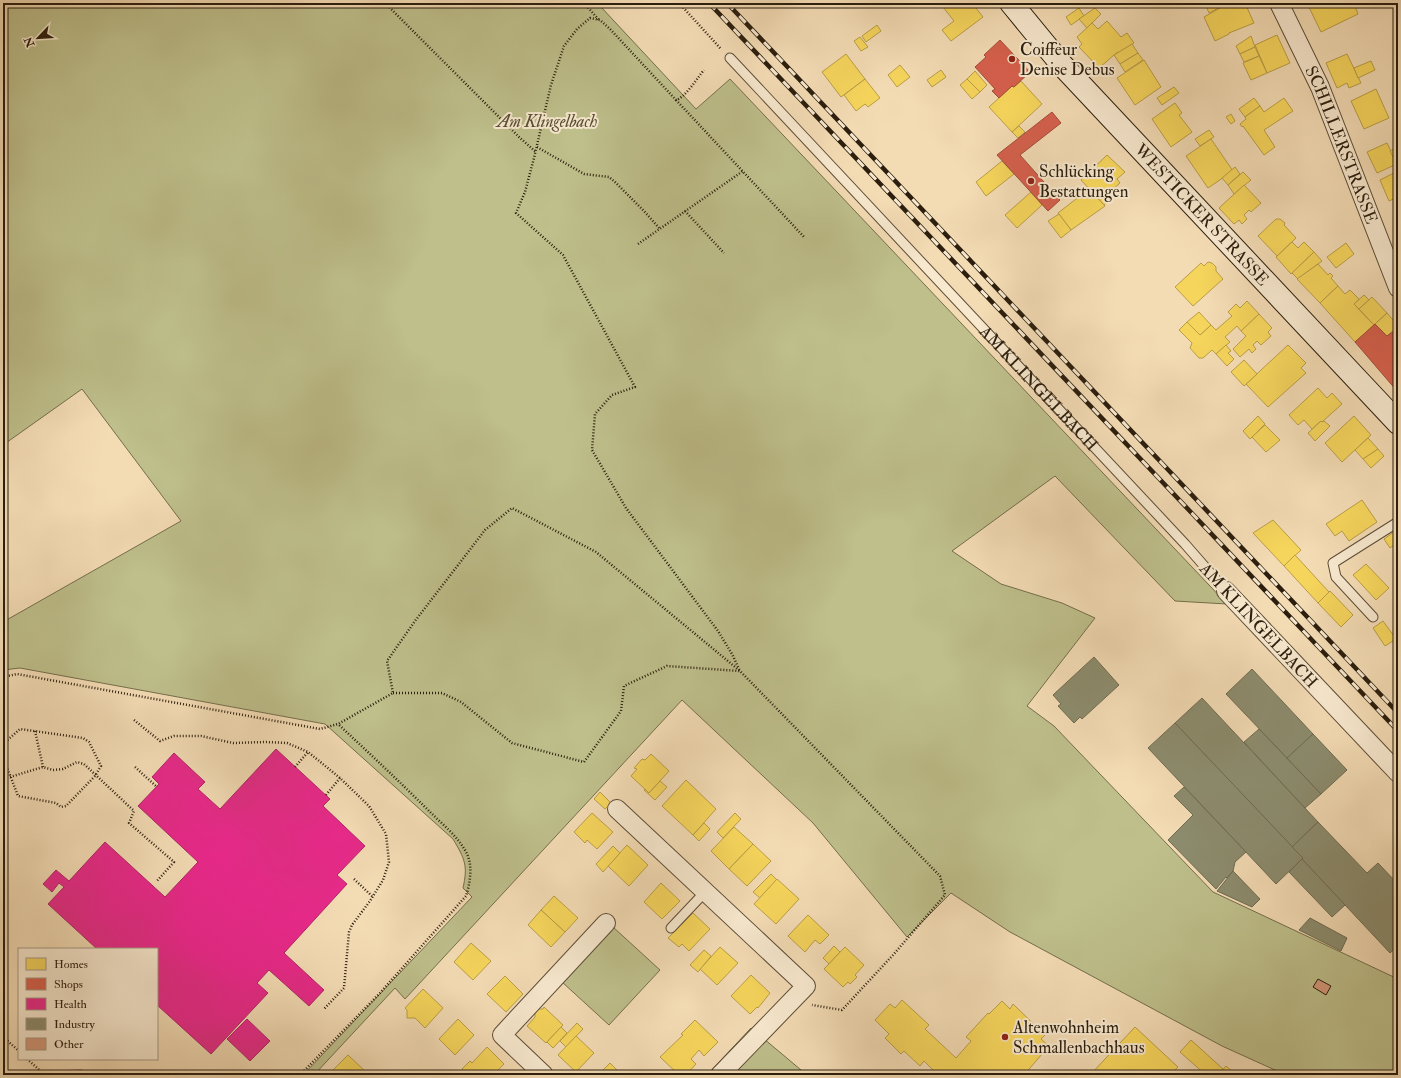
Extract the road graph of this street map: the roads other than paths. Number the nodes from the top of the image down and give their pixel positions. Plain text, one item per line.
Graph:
1 (1011, 3) edge
2 (1279, 3) edge
3 (730, 58) road end
4 (1398, 288) edge
5 (1398, 423) edge
6 (1398, 522) edge
7 (1226, 592) joint
8 (1373, 617) dead end
9 (1398, 773) edge
10 (617, 809) dead end
11 (705, 892) junction
12 (606, 923) dead end
13 (671, 928) dead end
14 (544, 1075) edge
15 (720, 1075) edge

1 - 5 main road, WESTICKER STRASSE
2 - 4 street, SCHILLERSTRASSE
3 - 7 lane, AM KLINGELBACH
6 - 8 lane
7 - 9 street, AM KLINGELBACH
10 - 11 street
11 - 13 lane
11 - 15 street
12 - 14 street

